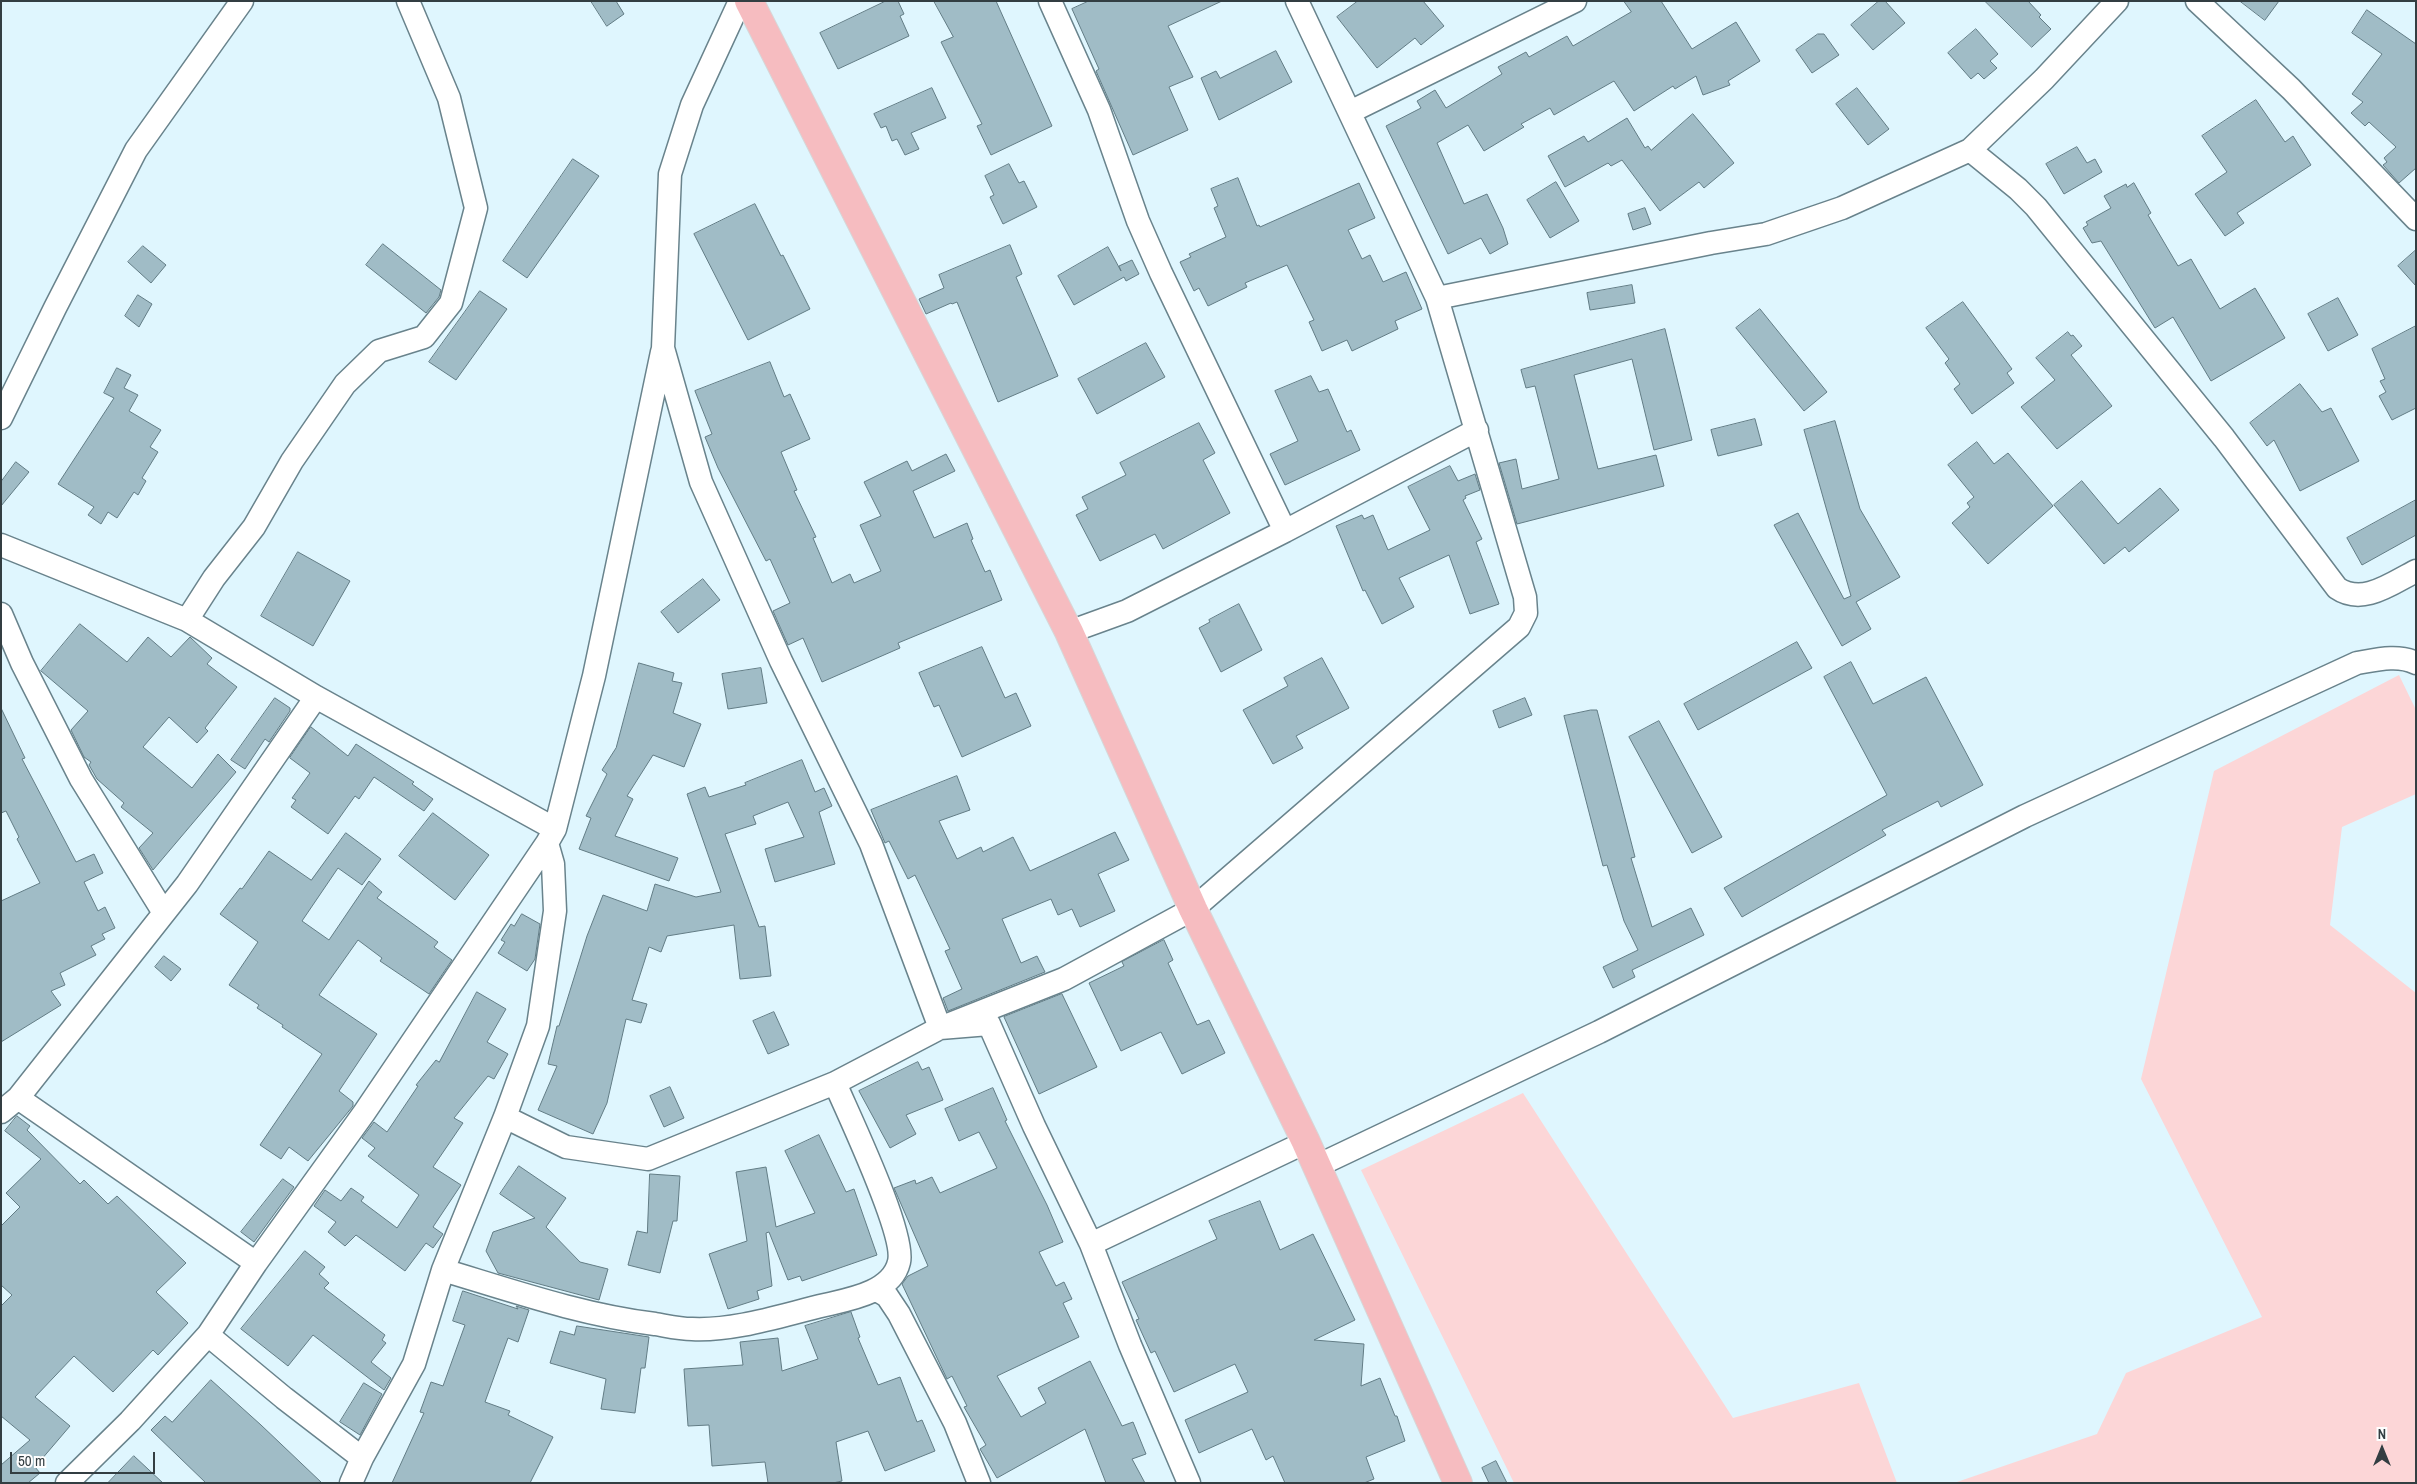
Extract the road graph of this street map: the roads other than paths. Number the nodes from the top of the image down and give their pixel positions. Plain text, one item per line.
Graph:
1 (242, 1) edge
2 (408, 1) edge
3 (740, 1) edge
4 (749, 1) edge
5 (1050, 1) edge
6 (1297, 1) edge
7 (1575, 1) edge
8 (2117, 1) edge
9 (2197, 1) edge
10 (1350, 112) junction
11 (1970, 150) junction
12 (2416, 219) edge
13 (1437, 298) junction
14 (663, 348) junction
15 (1, 418) edge
16 (1477, 430) junction
17 (1285, 531) junction
18 (1, 545) edge
19 (2416, 571) edge
20 (1, 614) edge
21 (188, 620) junction
22 (1069, 632) junction
23 (2416, 663) edge
24 (316, 698) junction
25 (551, 836) junction
26 (1192, 909) junction
27 (164, 913) junction
28 (940, 1028) junction
29 (835, 1083) junction
30 (10, 1105) edge
31 (505, 1117) junction
32 (1311, 1154) junction
33 (1091, 1244) junction
34 (256, 1263) junction
35 (443, 1270) junction
36 (877, 1290) junction
37 (208, 1335) junction
38 (362, 1458) junction
39 (67, 1483) edge
40 (351, 1483) edge
41 (979, 1483) edge
42 (1188, 1483) edge
43 (1458, 1483) edge

1 - 15 street
2 - 21 street
3 - 14 street
4 - 22 main road
5 - 17 street
6 - 10 street
7 - 10 street
8 - 11 street
9 - 12 street
10 - 13 street
11 - 13 street
11 - 19 street
13 - 16 street
14 - 25 street
14 - 28 street
16 - 17 street
16 - 26 street
17 - 22 street
18 - 21 street
20 - 27 street
21 - 24 street
22 - 26 main road
23 - 32 street
24 - 25 street
24 - 27 street
25 - 31 street
25 - 34 street
26 - 28 street
26 - 32 main road
27 - 30 street
28 - 29 street
28 - 33 street
29 - 31 street
29 - 36 street
30 - 34 street
31 - 35 street
32 - 33 street
32 - 43 main road
33 - 42 street
34 - 37 street
35 - 36 street
35 - 38 street
36 - 41 street
37 - 38 street
37 - 39 street
38 - 40 street

